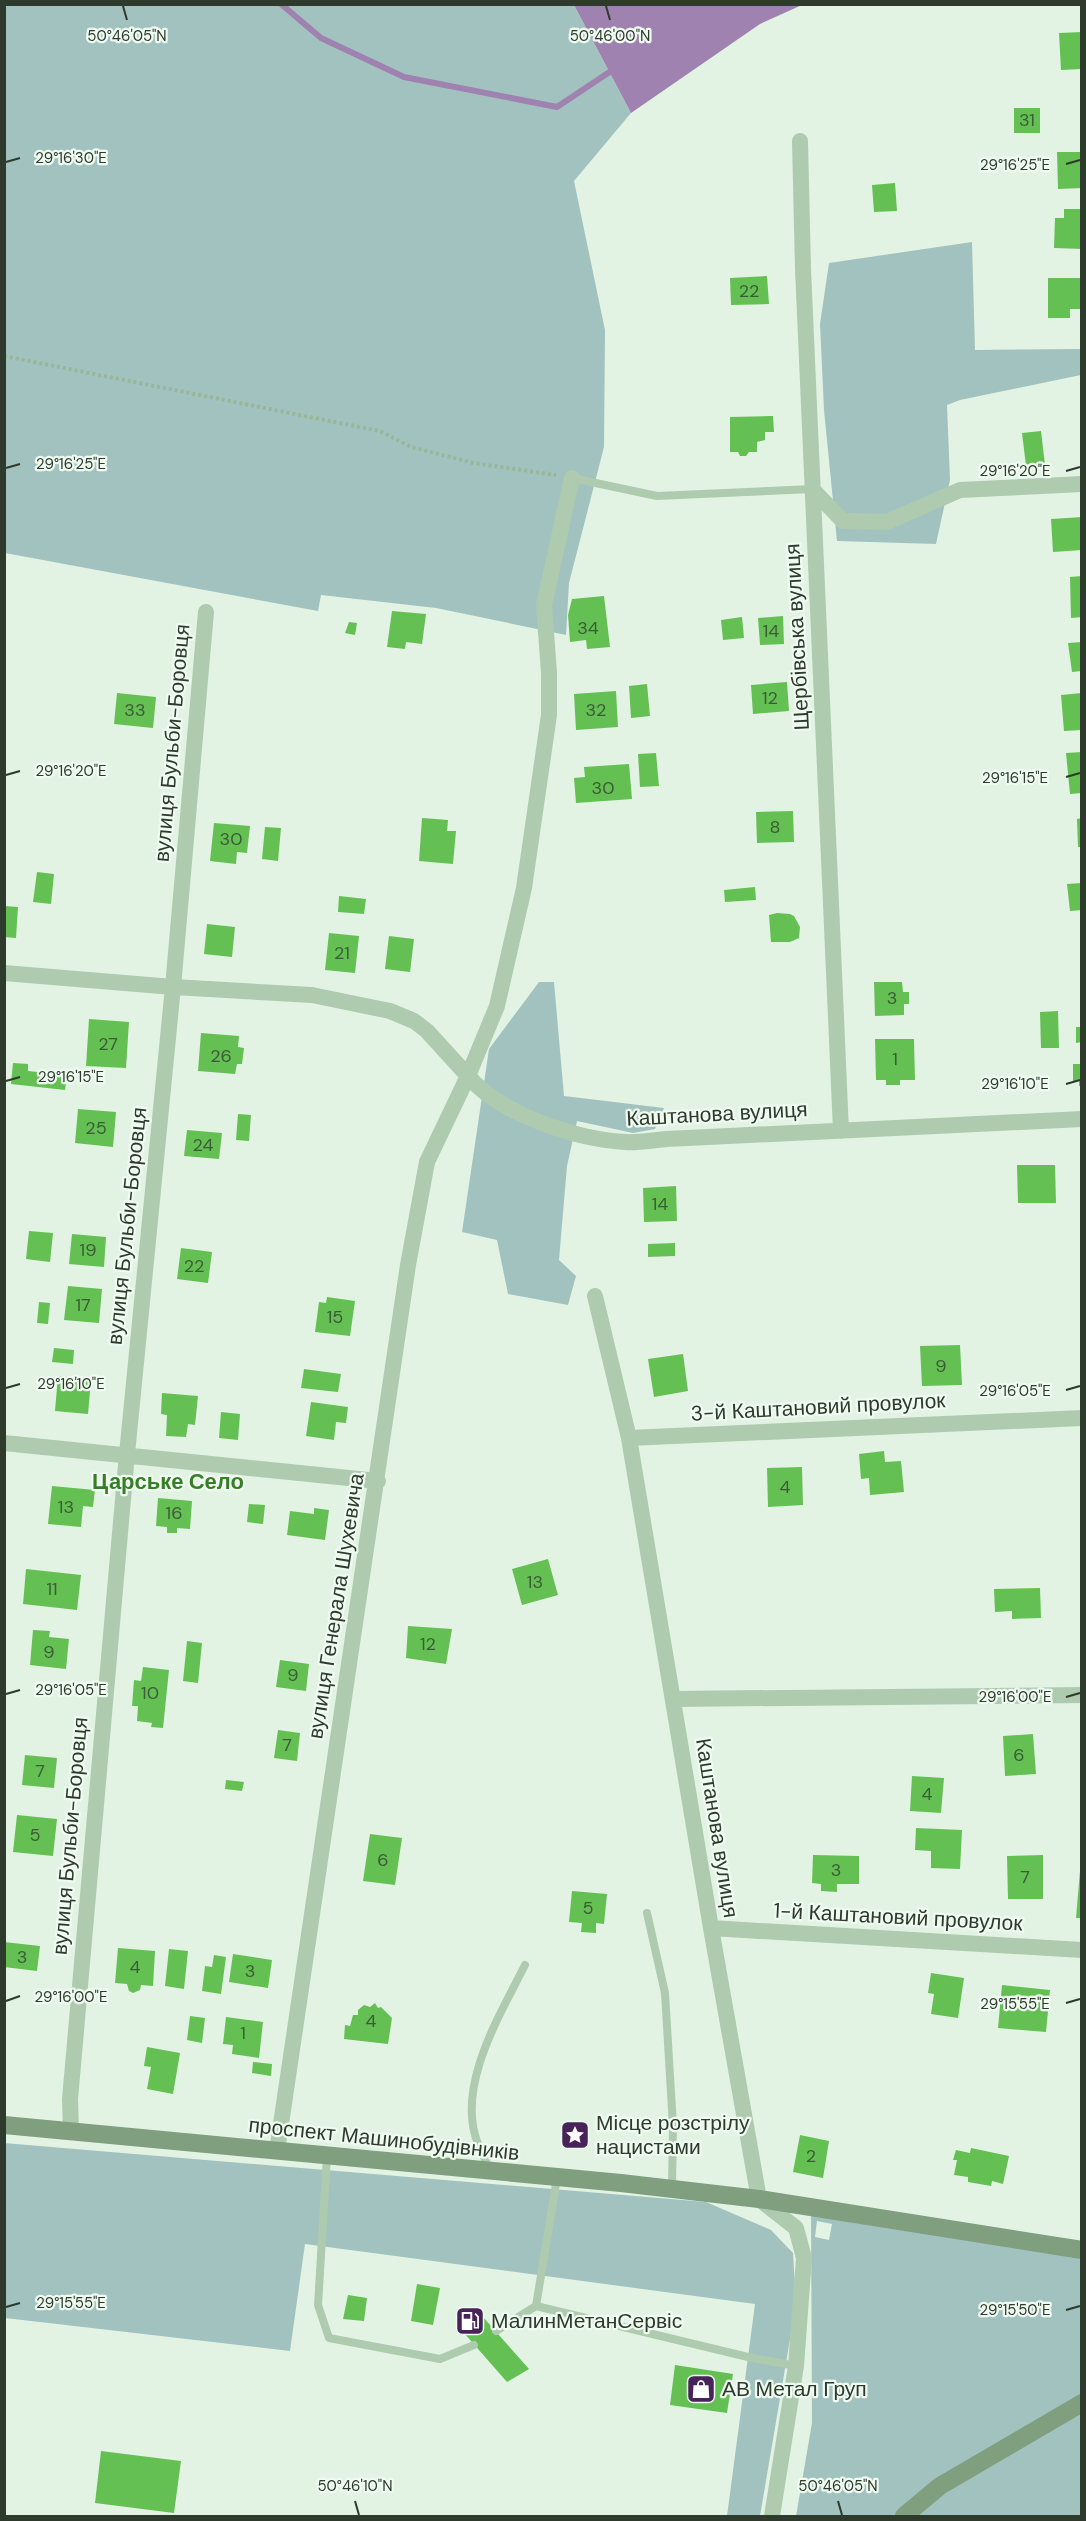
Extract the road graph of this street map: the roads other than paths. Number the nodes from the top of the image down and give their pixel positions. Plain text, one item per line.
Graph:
1 (800, 141) dead end
2 (572, 478) joint
3 (1082, 484) edge
4 (812, 489) junction
5 (206, 612) dead end
6 (4, 973) edge
7 (173, 987) junction
8 (468, 1076) junction
9 (1082, 1119) edge
10 (841, 1131) junction
11 (595, 1296) dead end
12 (1082, 1418) edge
13 (629, 1438) junction
14 (4, 1443) edge
15 (127, 1455) junction
16 (378, 1481) junction
17 (1082, 1695) edge
18 (673, 1699) junction
19 (647, 1913) dead end
20 (711, 1928) junction
21 (1082, 1950) edge
22 (525, 1965) dead end
23 (4, 2125) edge
24 (71, 2132) junction
25 (277, 2151) junction
26 (327, 2156) junction
27 (492, 2172) junction
28 (557, 2178) junction
29 (672, 2189) junction
30 (759, 2199) junction
31 (1082, 2250) edge
32 (536, 2306) junction
33 (496, 2331) dead end
34 (474, 2345) dead end
35 (796, 2366) junction
36 (1082, 2403) edge
37 (772, 2517) edge
38 (904, 2517) edge

1 - 4 street, Щербівська вулиця
2 - 4 lane
2 - 8 street, вулиця Генерала Шухевича
3 - 4 street
4 - 10 street, Щербівська вулиця
5 - 7 street, вулиця Бульби-Боровця
6 - 7 street
7 - 8 street
7 - 15 street, вулиця Бульби-Боровця
8 - 10 street, Каштанова вулиця
8 - 16 street, вулиця Генерала Шухевича
9 - 10 street, Каштанова вулиця
11 - 13 street, Каштанова вулиця
12 - 13 street, 3-й Каштановий провулок
13 - 18 street, Каштанова вулиця
14 - 15 street
15 - 16 street
15 - 24 street, вулиця Бульби-Боровця
16 - 25 street, вулиця Генерала Шухевича
17 - 18 street
18 - 20 street, Каштанова вулиця
19 - 29 lane
20 - 21 street, 1-й Каштановий провулок
20 - 30 street, Каштанова вулиця
22 - 27 lane
23 - 24 street, проспект Машинобудівників
24 - 25 street, проспект Машинобудівників
25 - 26 street, проспект Машинобудівників
26 - 27 street, проспект Машинобудівників
26 - 34 lane
27 - 28 street, проспект Машинобудівників
28 - 29 street, проспект Машинобудівників
28 - 32 lane
29 - 30 street, проспект Машинобудівників
30 - 31 street
30 - 35 street
32 - 33 lane
32 - 35 lane
35 - 37 street
36 - 38 street

